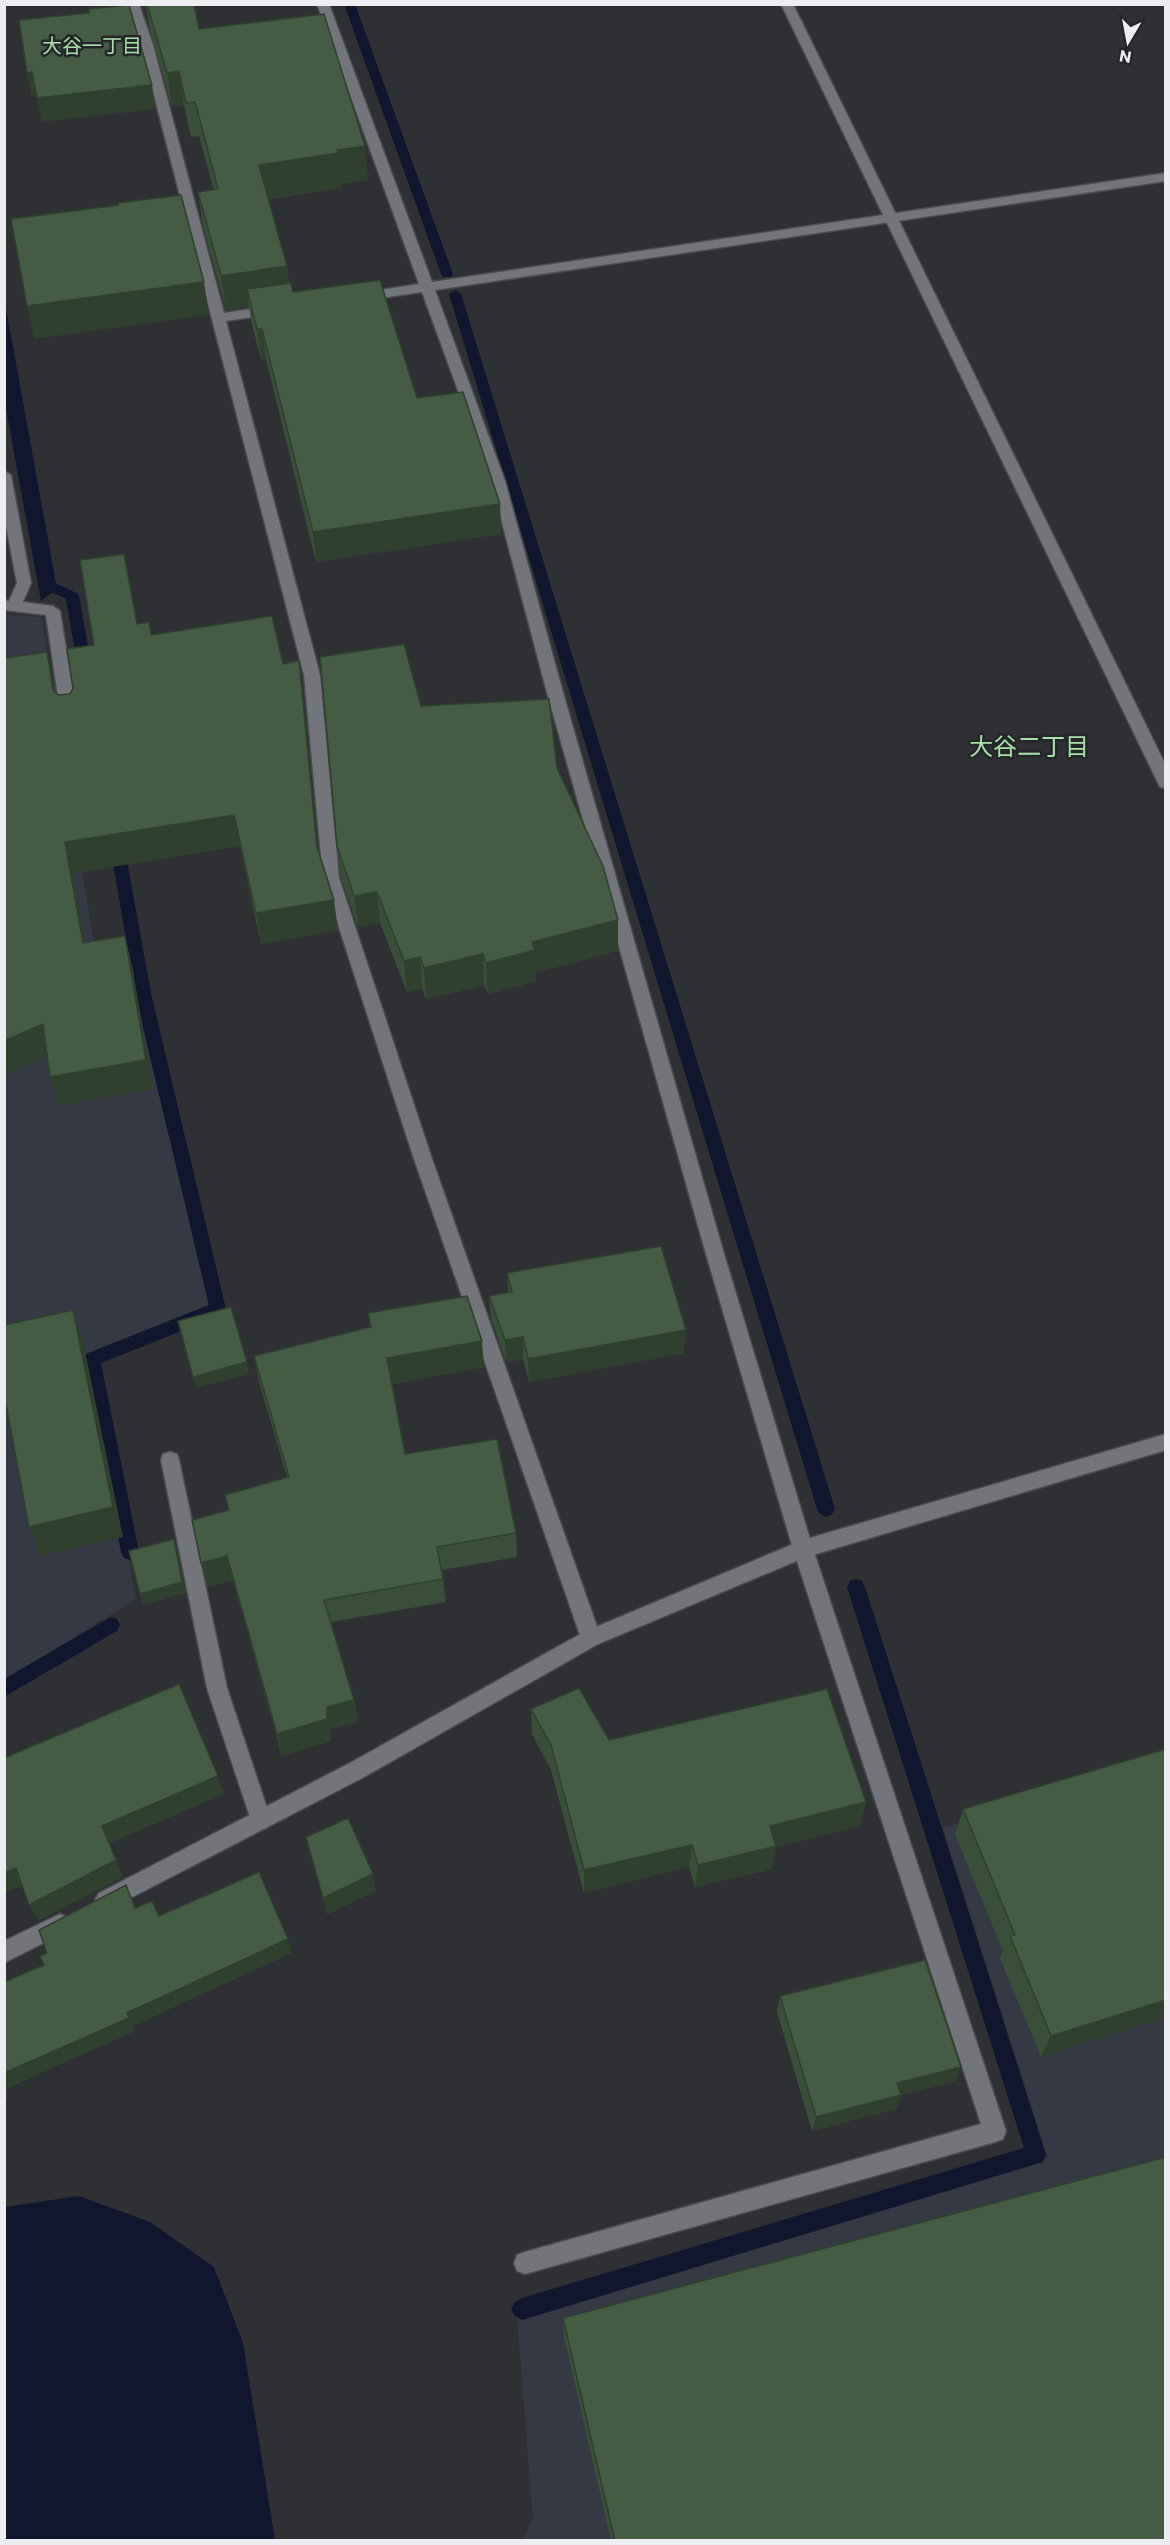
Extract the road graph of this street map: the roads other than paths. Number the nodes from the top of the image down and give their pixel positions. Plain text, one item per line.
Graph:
1 (133, 4) edge
2 (324, 4) edge
3 (787, 4) edge
4 (1166, 177) edge
5 (888, 217) junction
6 (428, 287) junction
7 (346, 299) edge
8 (288, 308) edge
9 (217, 318) junction
10 (4, 475) edge
11 (9, 605) edge
12 (70, 720) edge
13 (1166, 783) edge
14 (1166, 1442) edge
15 (170, 1460) dead end
16 (803, 1549) junction
17 (591, 1638) junction
18 (261, 1820) junction
19 (4, 1953) edge
20 (525, 2263) dead end

1 - 9 street
2 - 6 street
3 - 5 street
4 - 5 street
5 - 6 street
5 - 13 street
6 - 7 street
6 - 16 street
8 - 9 street
9 - 17 street
10 - 11 street
11 - 12 street
14 - 16 street
15 - 18 street
16 - 17 street
16 - 20 street
17 - 18 street
18 - 19 street

